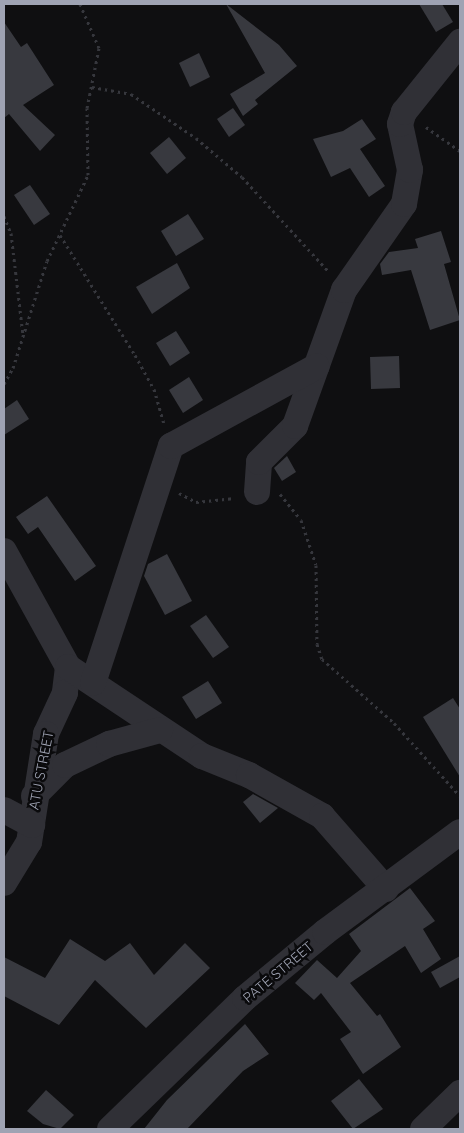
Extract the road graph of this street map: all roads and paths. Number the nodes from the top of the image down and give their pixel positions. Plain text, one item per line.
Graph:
1 (80, 4) edge
2 (460, 42) edge
3 (92, 87) junction
4 (404, 112) junction
5 (460, 150) edge
6 (4, 216) edge
7 (60, 234) junction
8 (344, 290) junction
9 (23, 338) junction
10 (317, 366) junction
11 (4, 384) edge
12 (171, 446) junction
13 (158, 478) junction
14 (257, 492) junction
15 (4, 551) edge
16 (68, 666) junction
17 (93, 683) junction
18 (160, 730) junction
19 (34, 796) junction
20 (460, 796) edge
21 (4, 810) edge
22 (32, 826) junction
23 (459, 836) edge
24 (4, 883) edge
25 (386, 889) junction
26 (460, 1093) edge
27 (110, 1129) edge
28 (423, 1129) edge

1 - 3 path
2 - 4 street
3 - 7 path
3 - 8 path
4 - 5 path
4 - 8 street
6 - 9 path
7 - 9 path
7 - 12 path
8 - 10 street
9 - 11 path
10 - 12 street
10 - 14 street
12 - 13 street
13 - 14 path
13 - 17 street
14 - 20 path
15 - 16 street
16 - 17 street
16 - 19 street, ATU STREET
17 - 18 street
18 - 19 street
18 - 25 street
19 - 22 street, ATU STREET
21 - 22 street
22 - 24 street, ATU STREET
23 - 25 street, PATE STREET
25 - 27 street, PATE STREET
26 - 28 street

